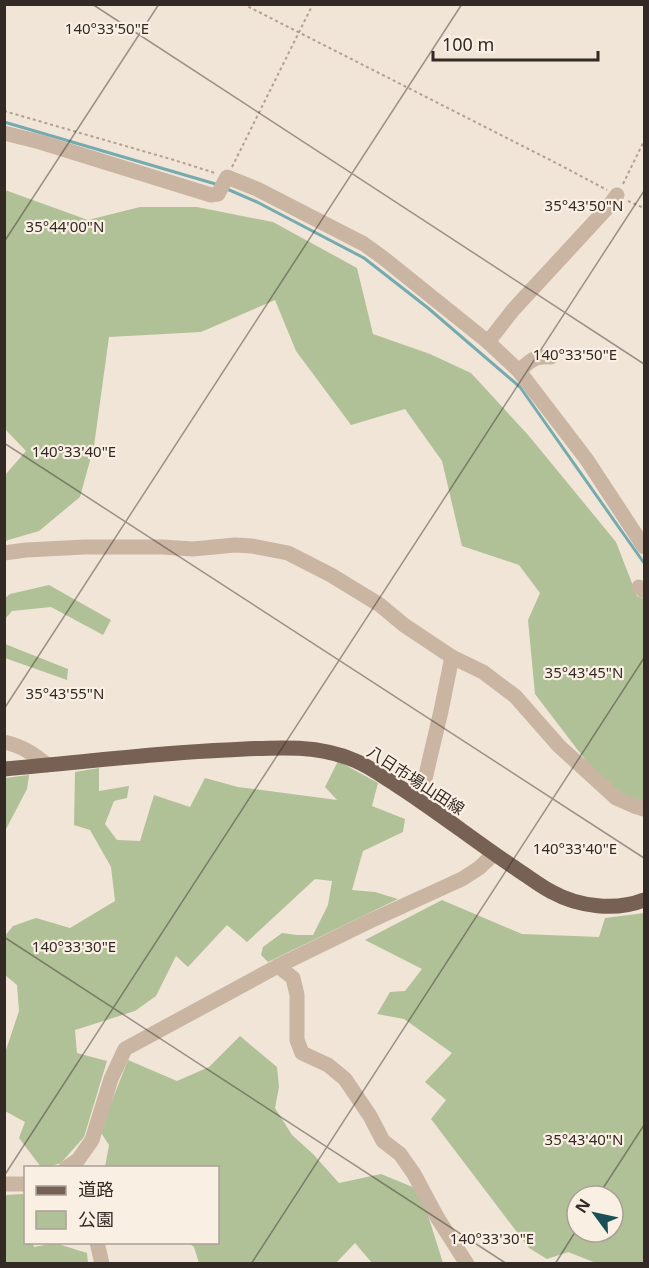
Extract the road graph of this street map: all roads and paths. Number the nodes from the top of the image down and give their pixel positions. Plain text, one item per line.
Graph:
1 (243, 4) edge
2 (313, 4) edge
3 (299, 33) junction
4 (4, 111) edge
5 (4, 133) edge
6 (645, 141) edge
7 (227, 177) junction
8 (617, 195) junction
9 (645, 208) edge
10 (488, 342) junction
11 (551, 357) dead end
12 (519, 371) junction
13 (645, 547) edge
14 (4, 553) edge
15 (452, 657) junction
16 (4, 742) edge
17 (47, 765) junction
18 (4, 769) edge
19 (420, 800) junction
20 (645, 809) edge
21 (494, 854) junction
22 (645, 900) edge
23 (278, 966) junction
24 (68, 1166) edge
25 (4, 1184) edge
26 (24, 1184) edge
27 (97, 1244) edge
28 (102, 1263) edge
29 (467, 1263) edge

1 - 3 path
2 - 3 path
3 - 7 path
3 - 8 path
4 - 7 path
5 - 7 street
6 - 8 path
7 - 10 street
8 - 9 path
8 - 10 street
10 - 12 street
11 - 12 street
12 - 13 street
14 - 15 street
15 - 19 street
15 - 20 street
16 - 17 street
17 - 18 main road, 八日市場山田線
17 - 19 main road, 八日市場山田線
19 - 21 main road, 八日市場山田線
21 - 22 main road, 八日市場山田線
21 - 23 street
23 - 24 street
23 - 29 street
25 - 26 street
27 - 28 street

